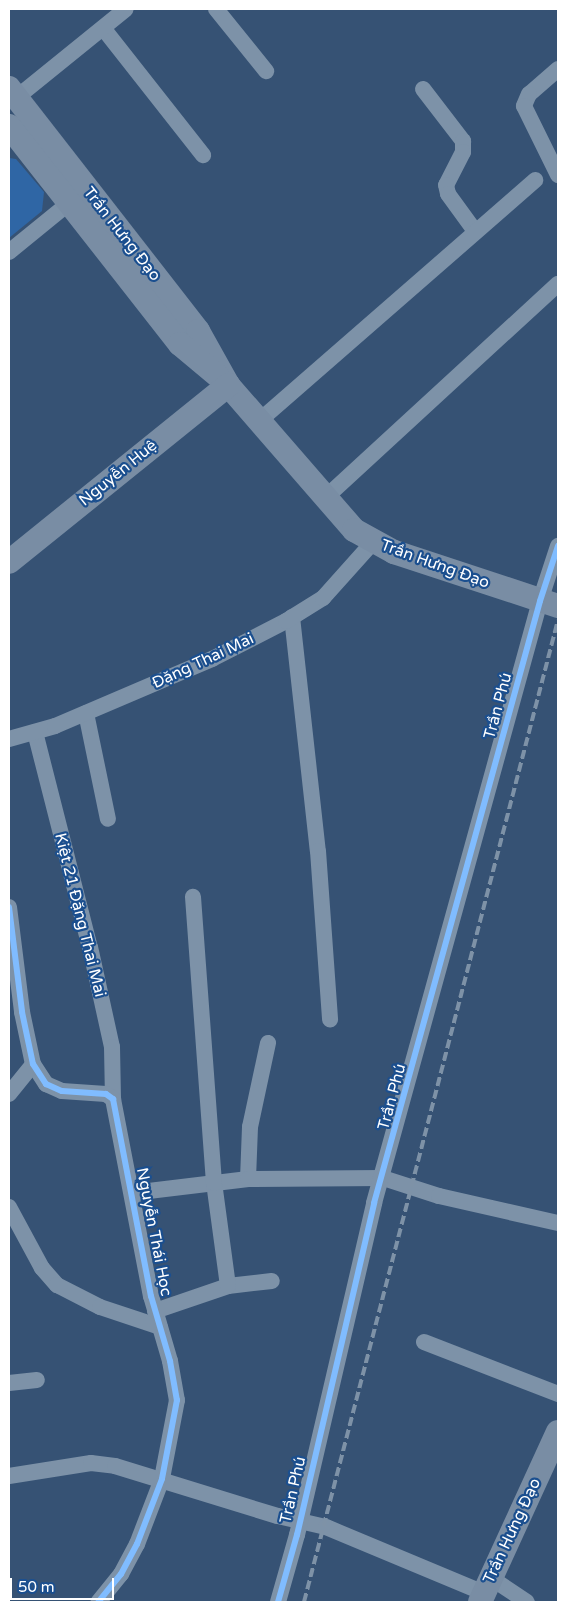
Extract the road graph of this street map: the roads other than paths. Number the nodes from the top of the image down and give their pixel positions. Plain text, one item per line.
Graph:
1 (126, 9) edge
2 (216, 9) edge
3 (103, 28) junction
4 (558, 68) edge
5 (266, 71) dead end
6 (423, 89) dead end
7 (12, 93) edge
8 (9, 126) edge
9 (203, 155) dead end
10 (558, 175) edge
11 (535, 180) dead end
12 (69, 203) junction
13 (475, 231) junction
14 (9, 252) edge
15 (558, 284) edge
16 (228, 384) junction
17 (258, 422) junction
18 (324, 499) junction
19 (373, 542) junction
20 (558, 546) edge
21 (9, 562) edge
22 (549, 604) edge
23 (292, 617) junction
24 (86, 713) junction
25 (35, 732) junction
26 (9, 739) edge
27 (108, 819) dead end
28 (193, 898) dead end
29 (9, 907) edge
30 (330, 1020) dead end
31 (268, 1043) dead end
32 (33, 1064) junction
33 (9, 1094) edge
34 (113, 1099) junction
35 (384, 1178) junction
36 (248, 1179) junction
37 (214, 1183) junction
38 (132, 1193) junction
39 (9, 1207) edge
40 (558, 1223) edge
41 (272, 1281) dead end
42 (228, 1286) junction
43 (155, 1310) junction
44 (160, 1328) junction
45 (424, 1342) dead end
46 (37, 1380) dead end
47 (9, 1383) edge
48 (558, 1394) edge
49 (558, 1432) edge
50 (9, 1476) edge
51 (162, 1479) junction
52 (300, 1521) junction
53 (485, 1591) edge
54 (98, 1602) edge
55 (278, 1602) edge
56 (526, 1602) edge

1 - 3 street
2 - 5 street
3 - 7 street
3 - 9 street
4 - 10 street
6 - 13 street
7 - 16 street, Trần Hưng Đạo
8 - 12 street, Trần Hưng Đạo
11 - 13 street
12 - 14 street
12 - 16 street, Trần Hưng Đạo
13 - 17 street
15 - 18 street
16 - 17 street, Trần Hưng Đạo
16 - 21 street, Nguyễn Huệ
17 - 18 street, Trần Hưng Đạo
18 - 19 street, Trần Hưng Đạo
19 - 22 street, Trần Hưng Đạo
19 - 23 street, Đặng Thai Mai
20 - 22 street, Trần Phú
22 - 35 street, Trần Phú
23 - 24 street, Đặng Thai Mai
23 - 30 street
24 - 25 street, Đặng Thai Mai
24 - 27 street
25 - 26 street, Đặng Thai Mai
25 - 34 street, Kiệt 21 Đặng Thai Mai
28 - 37 street
29 - 32 street
31 - 36 street
32 - 33 street
32 - 34 street
34 - 38 street, Nguyễn Thái Học
35 - 36 street
35 - 40 street
35 - 52 street, Trần Phú
36 - 37 street
37 - 38 street
37 - 42 street
38 - 43 street, Nguyễn Thái Học
39 - 44 street
41 - 42 street
42 - 43 street
43 - 44 street, Nguyễn Thái Học
44 - 51 street, Nguyễn Thái Học
45 - 48 street
46 - 47 street
49 - 53 street, Trần Hưng Đạo
50 - 51 street
51 - 52 street
51 - 54 street, Nguyễn Thái Học
52 - 53 street
52 - 55 street, Trần Phú
53 - 56 street

